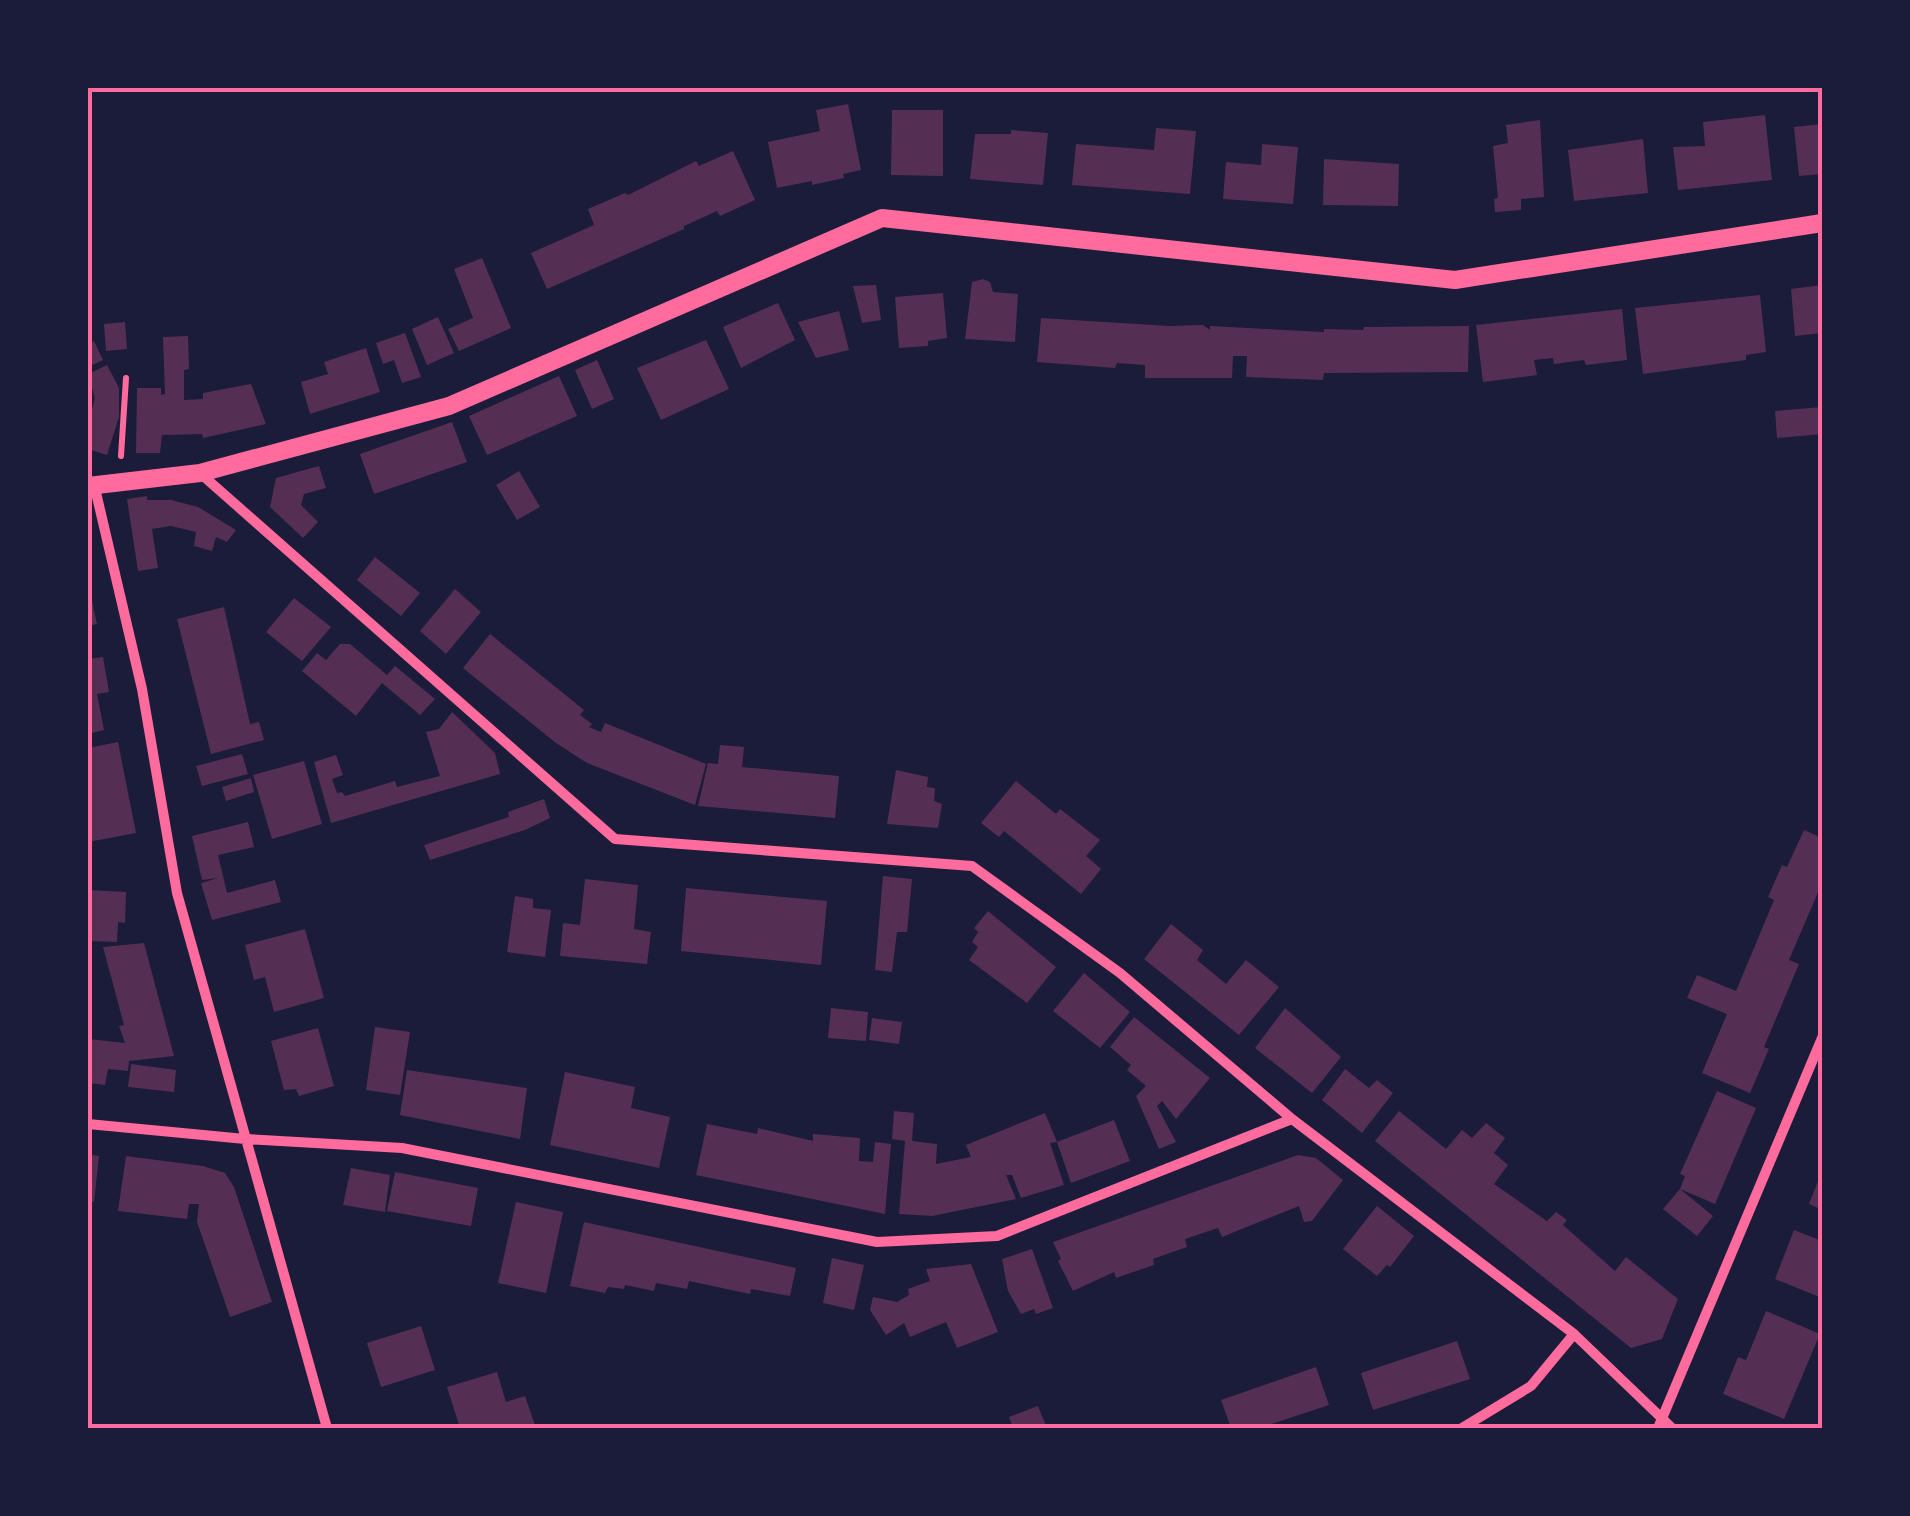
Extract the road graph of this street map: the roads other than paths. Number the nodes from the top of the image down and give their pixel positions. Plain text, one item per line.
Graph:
1 (1822, 223) edge
2 (200, 473) junction
3 (90, 483) edge
4 (1822, 1038) edge
5 (1292, 1119) junction
6 (88, 1124) edge
7 (245, 1139) junction
8 (1574, 1334) junction
9 (1660, 1424) edge
10 (327, 1428) edge
11 (1462, 1428) edge
12 (1672, 1428) edge

1 - 2 street
2 - 3 street
2 - 5 street
3 - 7 street
4 - 9 street
5 - 7 street
5 - 8 street
6 - 7 street
7 - 10 street
8 - 9 street
8 - 11 street
9 - 12 street

